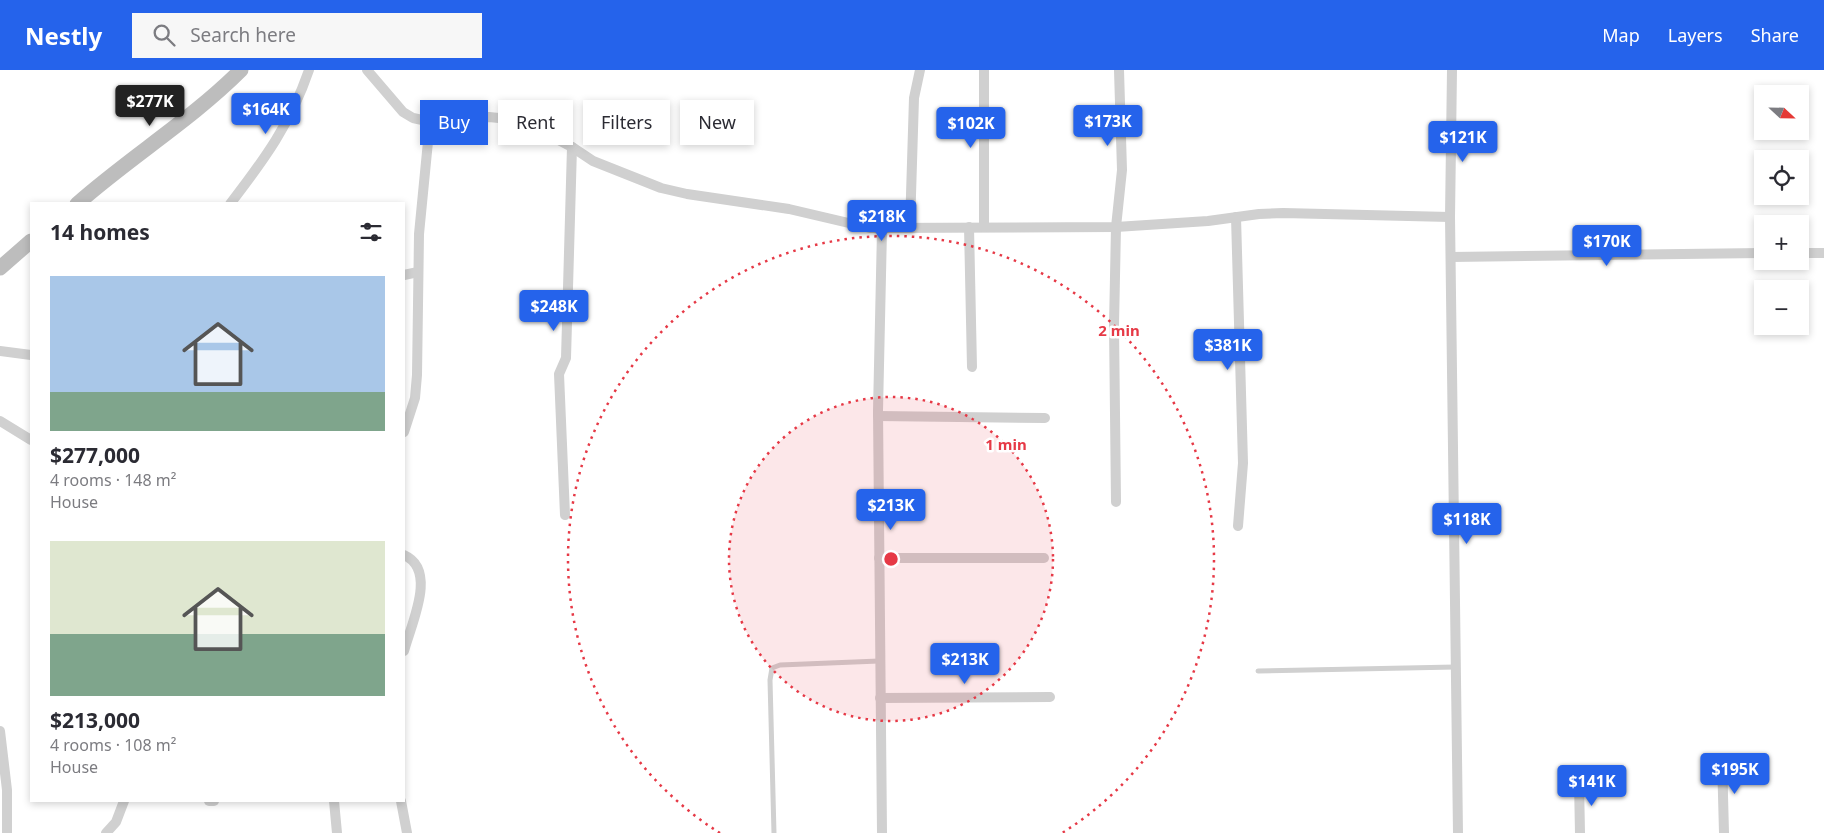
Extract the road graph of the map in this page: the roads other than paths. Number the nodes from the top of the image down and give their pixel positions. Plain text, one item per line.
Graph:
1 (241, 70) edge
2 (309, 70) edge
3 (366, 70) edge
4 (920, 70) edge
5 (984, 70) edge
6 (1119, 70) edge
7 (1452, 70) edge
8 (488, 117) edge
9 (420, 119) edge
10 (428, 145) edge
11 (572, 147) junction
12 (79, 202) edge
13 (232, 202) edge
14 (1236, 217) junction
15 (1450, 217) junction
16 (910, 227) junction
17 (969, 227) junction
18 (984, 227) junction
19 (1116, 227) junction
20 (882, 230) junction
21 (30, 242) edge
22 (1754, 253) edge
23 (1809, 253) edge
24 (1824, 253) edge
25 (1451, 257) junction
26 (0, 268) edge
27 (418, 272) junction
28 (405, 275) edge
29 (0, 351) edge
30 (30, 355) edge
31 (972, 367) dead end
32 (878, 416) junction
33 (1045, 418) dead end
34 (0, 421) edge
35 (405, 429) edge
36 (30, 439) edge
37 (1116, 502) dead end
38 (565, 515) dead end
39 (1238, 526) dead end
40 (405, 556) edge
41 (879, 558) junction
42 (1044, 558) dead end
43 (405, 647) edge
44 (879, 661) junction
45 (1456, 667) junction
46 (1258, 671) dead end
47 (1050, 697) dead end
48 (880, 698) junction
49 (0, 731) edge
50 (1722, 758) dead end
51 (1579, 782) dead end
52 (124, 802) edge
53 (334, 802) edge
54 (401, 802) edge
55 (7, 833) edge
56 (106, 833) edge
57 (337, 833) edge
58 (406, 833) edge
59 (774, 833) edge
60 (882, 833) edge
61 (1458, 833) edge
62 (1580, 833) edge
63 (1724, 833) edge

1 - 12 street
2 - 13 street
3 - 9 street
4 - 16 street
5 - 18 street
6 - 19 street
7 - 15 street
8 - 11 street
10 - 27 street
11 - 20 street
11 - 38 street
14 - 15 street
14 - 19 street
14 - 39 street
15 - 25 street
16 - 17 street
16 - 20 street
17 - 18 street
17 - 31 street
18 - 19 street
19 - 37 street
20 - 32 street
21 - 26 street
22 - 25 street
23 - 24 street
25 - 45 street
27 - 28 street
27 - 35 street
29 - 30 street
32 - 33 street
32 - 41 street
34 - 36 street
40 - 43 street
41 - 42 street
41 - 44 street
44 - 48 street
44 - 59 lane
45 - 46 lane
45 - 61 street
47 - 48 street
48 - 60 street
49 - 55 street
50 - 63 street
51 - 62 street
52 - 56 street
53 - 57 street
54 - 58 street

